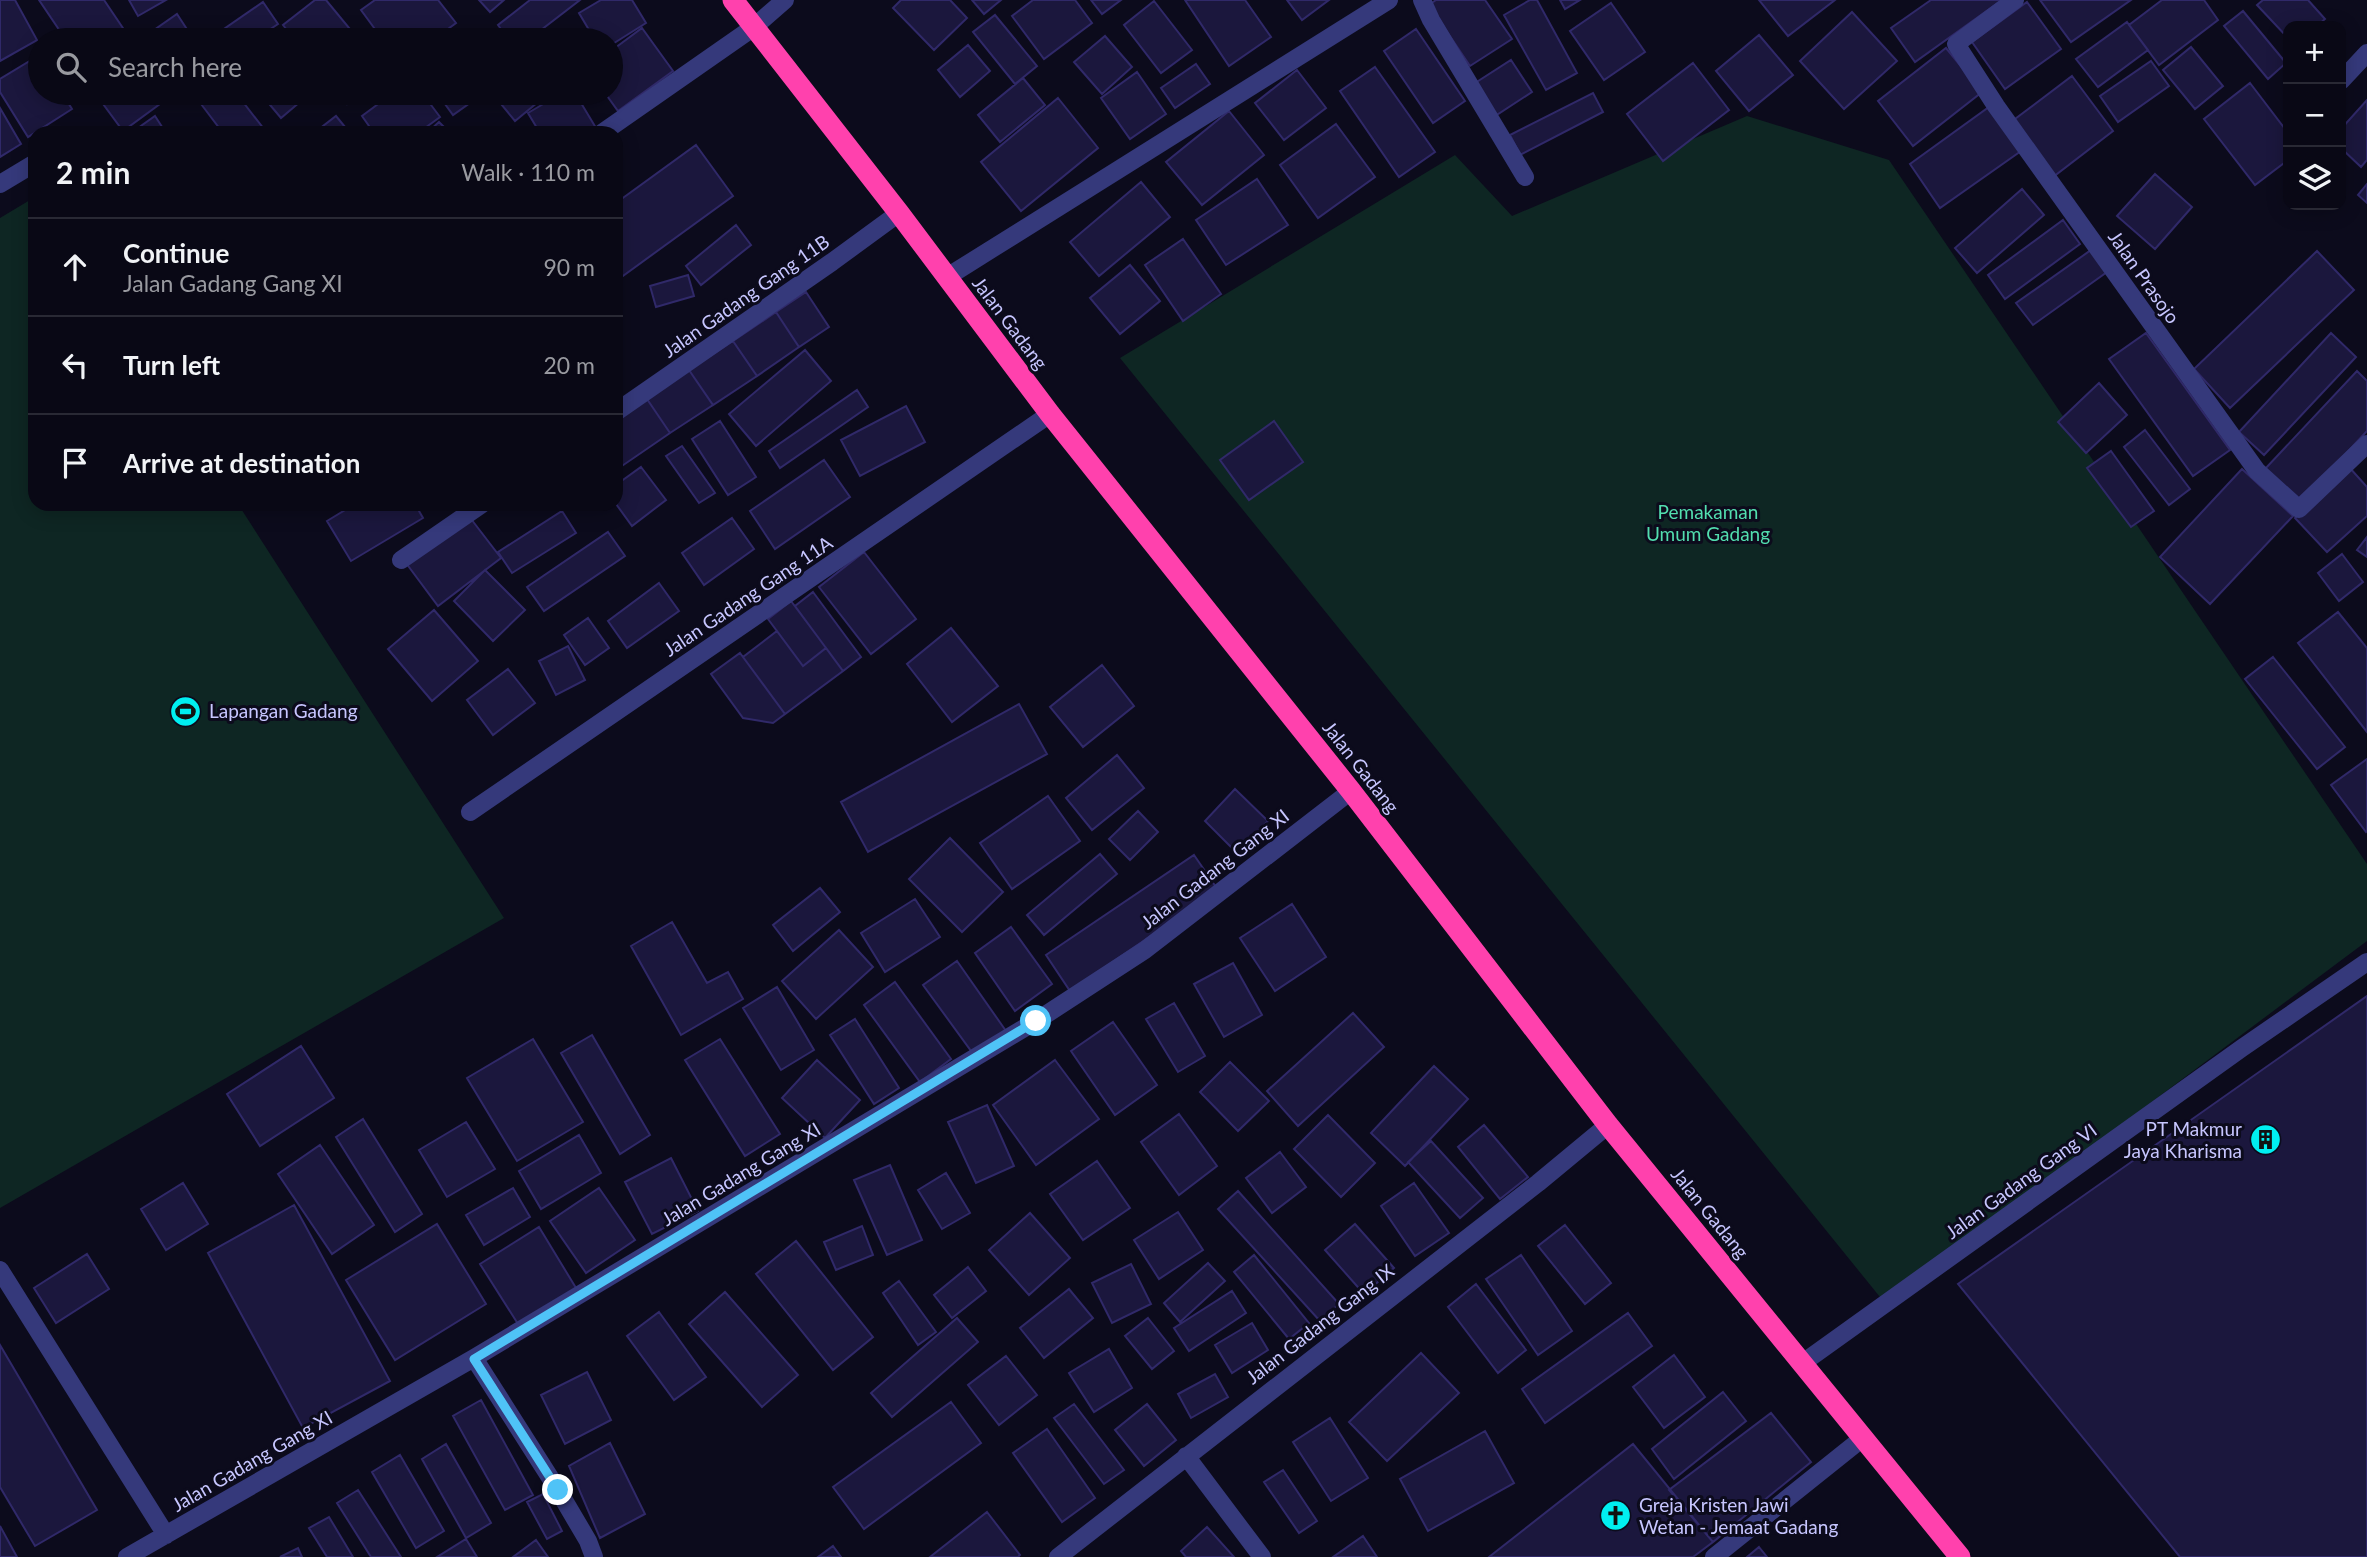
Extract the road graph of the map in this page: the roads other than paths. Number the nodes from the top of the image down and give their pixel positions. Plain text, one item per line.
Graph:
1 (733, 0) edge
2 (785, 0) edge
3 (1388, 0) edge
4 (1422, 0) edge
5 (2015, 0) edge
6 (754, 27) junction
7 (2367, 53) edge
8 (2346, 76) edge
9 (612, 126) edge
10 (28, 167) edge
11 (1525, 177) dead end
12 (0, 184) edge
13 (899, 213) junction
14 (947, 277) junction
15 (623, 407) edge
16 (1051, 414) junction
17 (2367, 444) edge
18 (472, 511) edge
19 (401, 560) dead end
20 (1351, 791) junction
21 (470, 812) dead end
22 (2367, 962) edge
23 (1608, 1125) junction
24 (0, 1270) edge
25 (474, 1359) junction
26 (1804, 1362) junction
27 (1864, 1437) junction
28 (1186, 1456) junction
29 (166, 1535) junction
30 (127, 1557) edge
31 (594, 1557) edge
32 (1058, 1557) edge
33 (1262, 1557) edge
34 (1714, 1557) edge
35 (1960, 1557) edge

1 - 6 highway, Jalan Gadang
2 - 6 street
3 - 14 street
4 - 11 street
5 - 17 street, Jalan Prasojo
6 - 9 street
6 - 13 highway, Jalan Gadang
7 - 8 street
10 - 12 street
13 - 14 highway, Jalan Gadang
13 - 15 street, Jalan Gadang Gang 11B
14 - 16 highway, Jalan Gadang
16 - 20 highway, Jalan Gadang
16 - 21 street, Jalan Gadang Gang 11A
18 - 19 street
20 - 23 highway, Jalan Gadang
20 - 25 street, Jalan Gadang Gang XI
22 - 26 street, Jalan Gadang Gang VI
23 - 26 highway, Jalan Gadang
23 - 28 street, Jalan Gadang Gang IX
24 - 29 street
25 - 29 street, Jalan Gadang Gang XI
25 - 31 street
26 - 27 highway, Jalan Gadang
27 - 34 street
27 - 35 highway, Jalan Gadang
28 - 32 street, Jalan Gadang Gang IX
28 - 33 street
29 - 30 street, Jalan Gadang Gang XI

